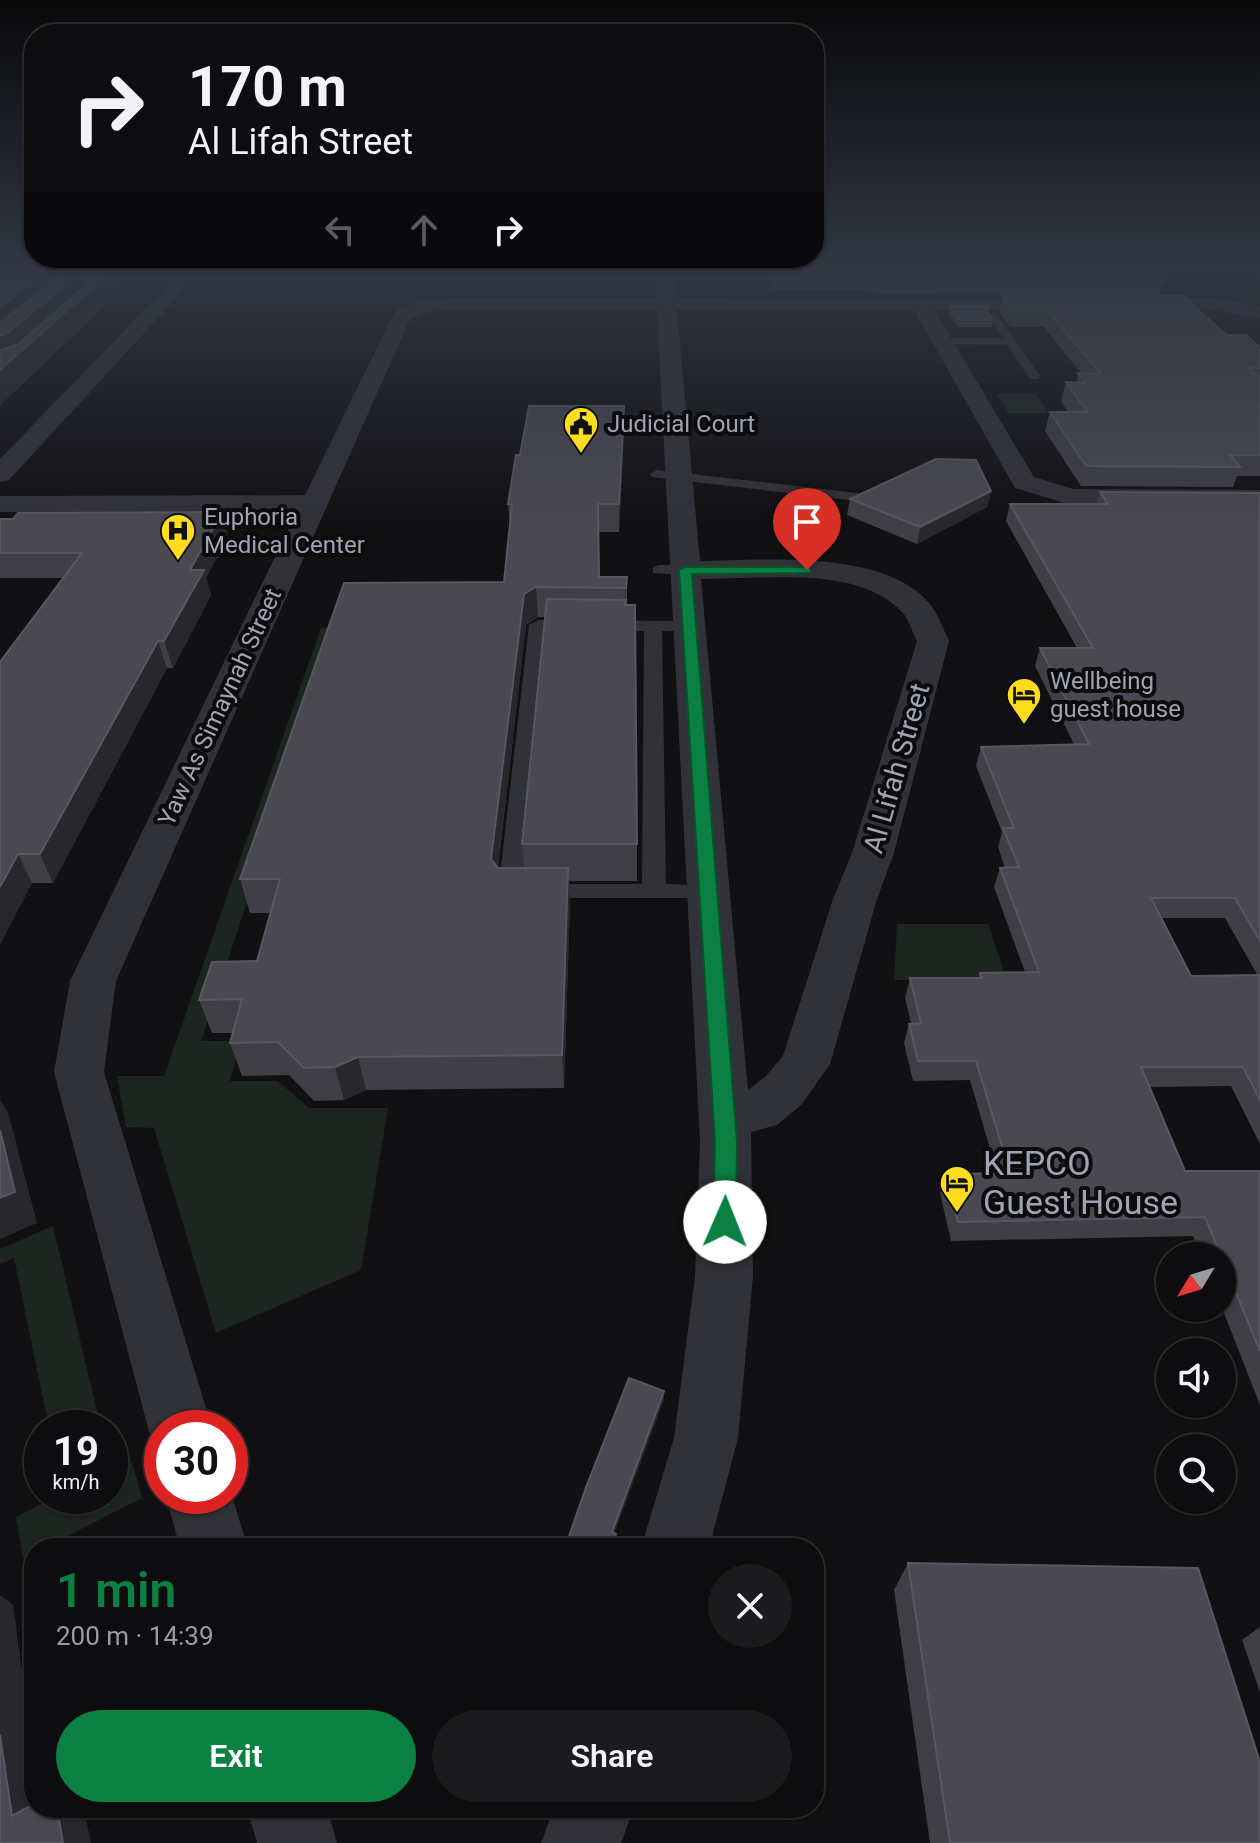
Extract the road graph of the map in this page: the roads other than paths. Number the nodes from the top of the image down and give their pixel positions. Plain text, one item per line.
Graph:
1 (113, 355) edge
2 (383, 355) edge
3 (666, 355) edge
4 (950, 355) edge
5 (1020, 355) edge
6 (1034, 376) dead end
7 (0, 474) edge
8 (668, 474) junction
9 (857, 497) edge
10 (1260, 498) edge
11 (314, 503) junction
12 (0, 504) edge
13 (672, 570) junction
14 (653, 626) junction
15 (689, 626) junction
16 (654, 892) junction
17 (708, 892) junction
18 (724, 1115) junction
19 (175, 1410) edge
20 (204, 1514) edge
21 (211, 1538) edge
22 (678, 1538) edge
23 (290, 1818) edge
24 (590, 1818) edge
25 (297, 1843) edge
26 (581, 1843) edge

1 - 7 street
2 - 11 street, Yaw As Simaynah Street
3 - 8 street
4 - 10 street
5 - 6 lane
8 - 9 lane
8 - 13 street
11 - 12 street
11 - 19 street, Yaw As Simaynah Street
13 - 15 street
13 - 18 street, Al Lifah Street
14 - 15 lane
14 - 16 lane
14 - 16 lane
15 - 17 street
16 - 17 lane
17 - 18 street
18 - 22 street
20 - 21 street
23 - 25 street
24 - 26 street

